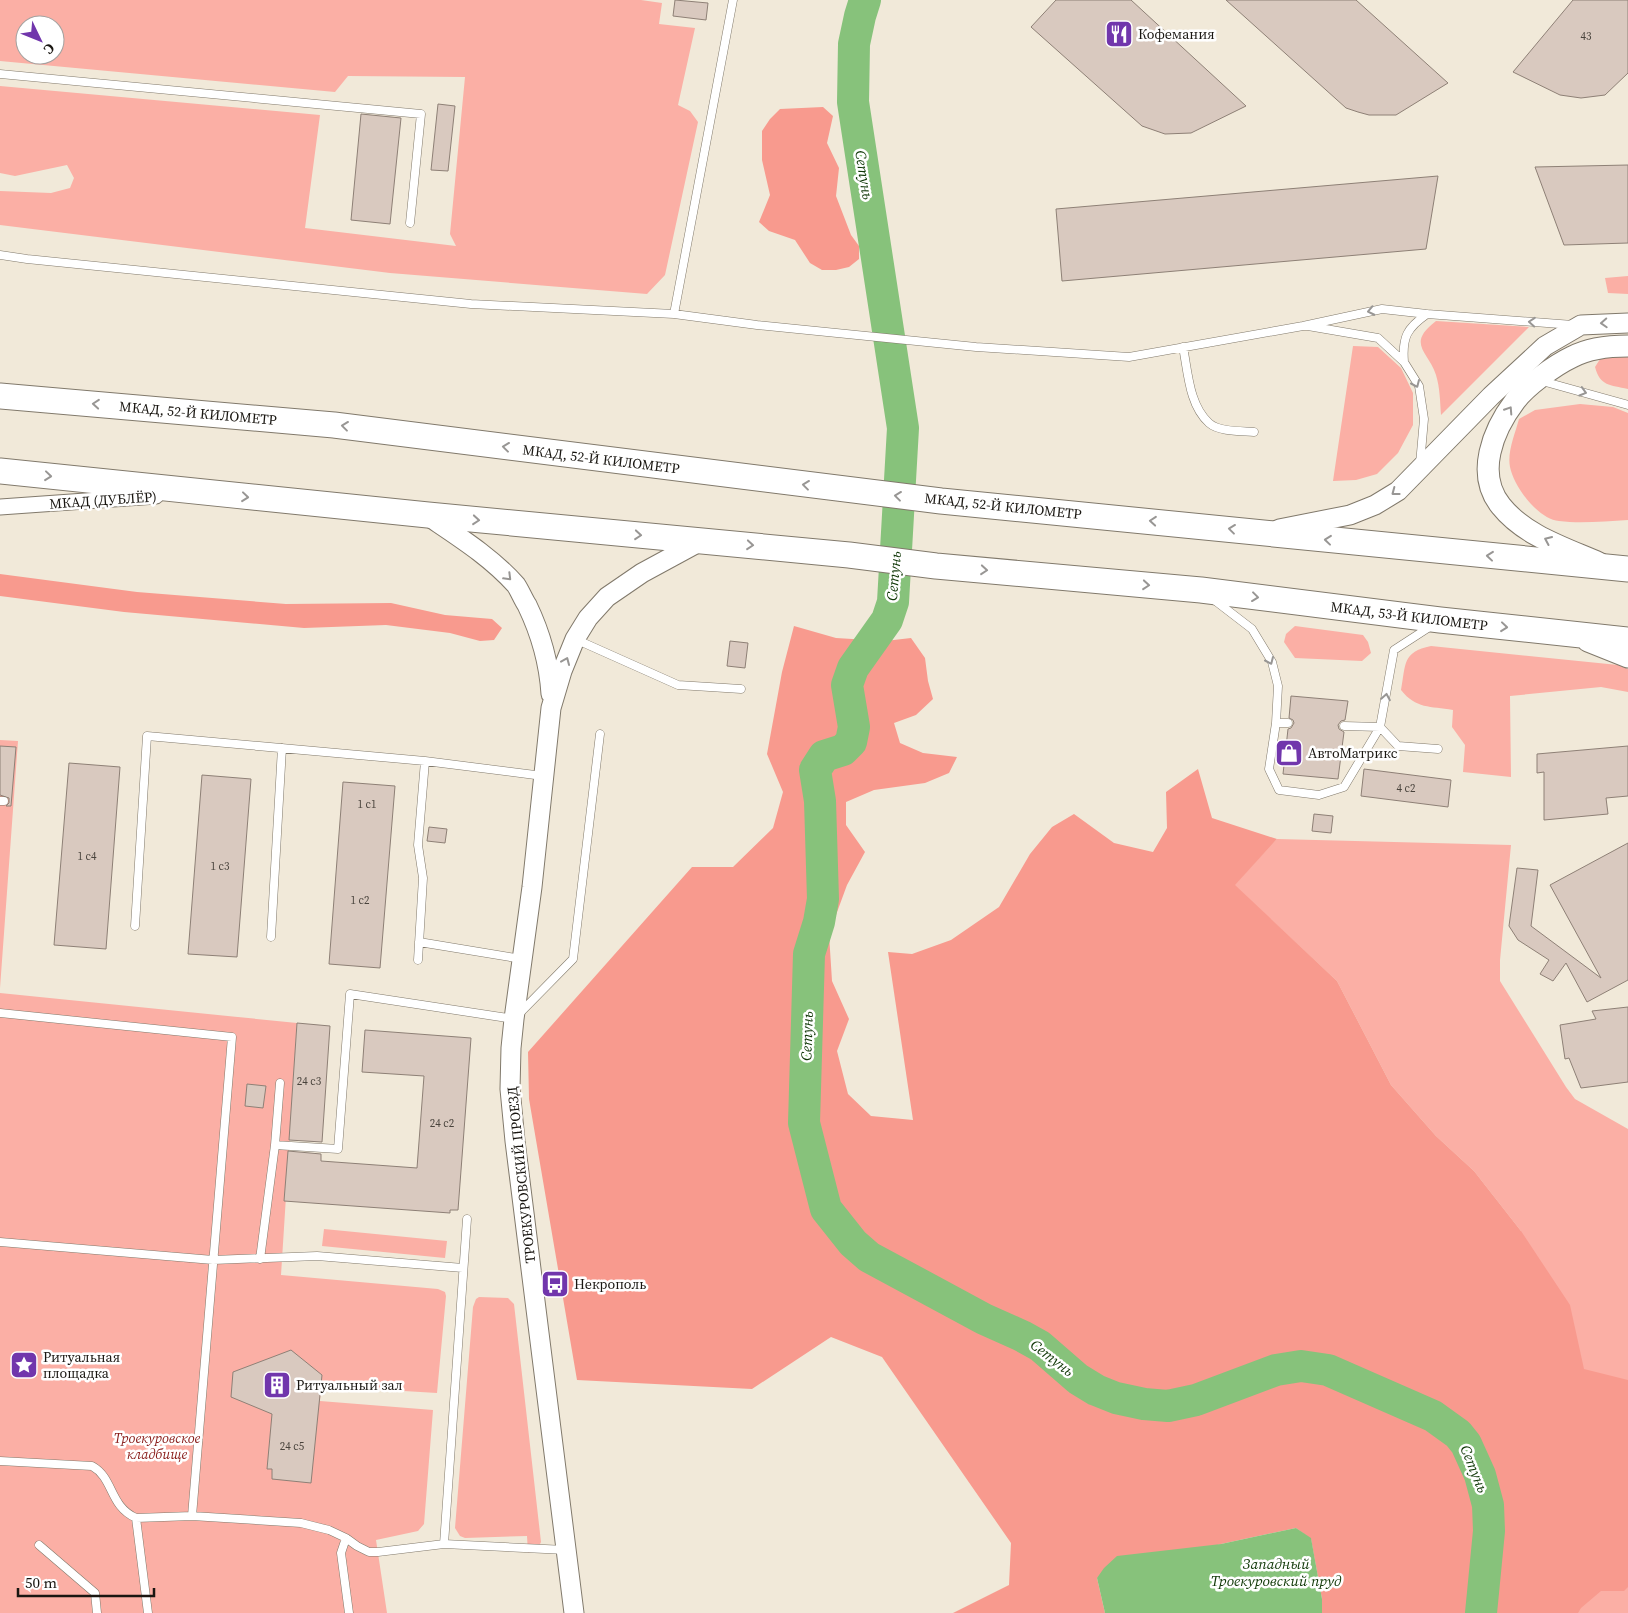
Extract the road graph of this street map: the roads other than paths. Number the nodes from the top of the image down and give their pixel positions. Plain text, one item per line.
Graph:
1 (733, 0) edge
2 (0, 74) edge
3 (410, 223) dead end
4 (0, 255) edge
5 (674, 314) junction
6 (1427, 314) junction
7 (1628, 323) edge
8 (1581, 325) junction
9 (1303, 326) junction
10 (1628, 346) edge
11 (1184, 347) junction
12 (1404, 362) junction
13 (1538, 380) junction
14 (0, 396) edge
15 (1628, 405) edge
16 (1254, 432) dead end
17 (1419, 470) junction
18 (0, 471) edge
19 (206, 492) junction
20 (0, 507) edge
21 (428, 515) junction
22 (1262, 533) junction
23 (701, 541) junction
24 (1618, 568) edge
25 (1196, 590) junction
26 (1440, 620) junction
27 (1571, 634) junction
28 (575, 640) junction
29 (1628, 640) edge
30 (1628, 657) edge
31 (741, 689) dead end
32 (551, 708) junction
33 (1276, 723) junction
34 (1288, 723) dead end
35 (1344, 726) dead end
36 (1380, 727) junction
37 (600, 734) dead end
38 (282, 748) junction
39 (1438, 749) dead end
40 (426, 761) junction
41 (543, 776) junction
42 (135, 926) dead end
43 (272, 937) dead end
44 (419, 942) junction
45 (522, 959) junction
46 (418, 960) dead end
47 (0, 1013) edge
48 (514, 1019) junction
49 (280, 1082) dead end
50 (275, 1145) junction
51 (467, 1219) dead end
52 (0, 1242) edge
53 (260, 1259) junction
54 (213, 1260) junction
55 (463, 1268) junction
56 (0, 1462) edge
57 (192, 1516) junction
58 (136, 1518) junction
59 (346, 1538) junction
60 (444, 1544) junction
61 (39, 1545) dead end
62 (566, 1550) junction
63 (97, 1613) edge
64 (148, 1613) edge
65 (349, 1613) edge
66 (574, 1613) edge

1 - 5 lane
2 - 3 lane
4 - 5 lane
5 - 11 lane
8 -> 6 lane
6 -> 9 lane
6 - 12 lane
7 -> 8 street
8 - 17 street
9 - 11 lane
9 - 12 lane
10 - 13 main road
11 - 16 lane
12 -> 17 lane
13 -> 15 lane
24 -> 13 main road
22 -> 14 highway, МКАД, 52-Й КИЛОМЕТР
17 -> 22 street
18 -> 19 highway
19 - 20 street, МКАД (ДУБЛЁР)
19 -> 21 highway
21 -> 23 highway
21 -> 32 street, ТРОЕКУРОВСКИЙ ПРОЕЗД
24 -> 22 highway
23 -> 25 highway
23 - 28 street, ТРОЕКУРОВСКИЙ ПРОЕЗД
25 -> 26 highway, МКАД, 53-Й КИЛОМЕТР
25 -> 33 lane
26 -> 27 highway, МКАД, 53-Й КИЛОМЕТР
36 -> 26 lane
27 - 29 highway, МКАД, 53-Й КИЛОМЕТР
27 - 30 main road
28 - 31 lane
32 -> 28 street, ТРОЕКУРОВСКИЙ ПРОЕЗД
32 - 41 street, ТРОЕКУРОВСКИЙ ПРОЕЗД
33 - 34 lane
33 - 36 lane
35 - 36 lane
36 - 39 lane
37 - 48 lane
38 - 40 lane
38 - 42 lane
38 - 43 lane
40 - 41 lane
40 - 44 lane
41 - 45 street, ТРОЕКУРОВСКИЙ ПРОЕЗД
44 - 45 lane
44 - 46 lane
45 - 48 street, ТРОЕКУРОВСКИЙ ПРОЕЗД
47 - 54 lane
48 - 50 lane
48 - 62 street, ТРОЕКУРОВСКИЙ ПРОЕЗД
49 - 50 lane
50 - 53 lane
51 - 55 lane
52 - 54 lane
53 - 54 lane
53 - 55 lane
54 - 57 lane
55 - 60 lane
56 - 58 lane
57 - 58 lane
57 - 59 lane
58 - 64 lane
59 - 60 lane
59 - 65 lane
60 - 62 lane
61 - 63 lane
62 - 66 street, ТРОЕКУРОВСКИЙ ПРОЕЗД

